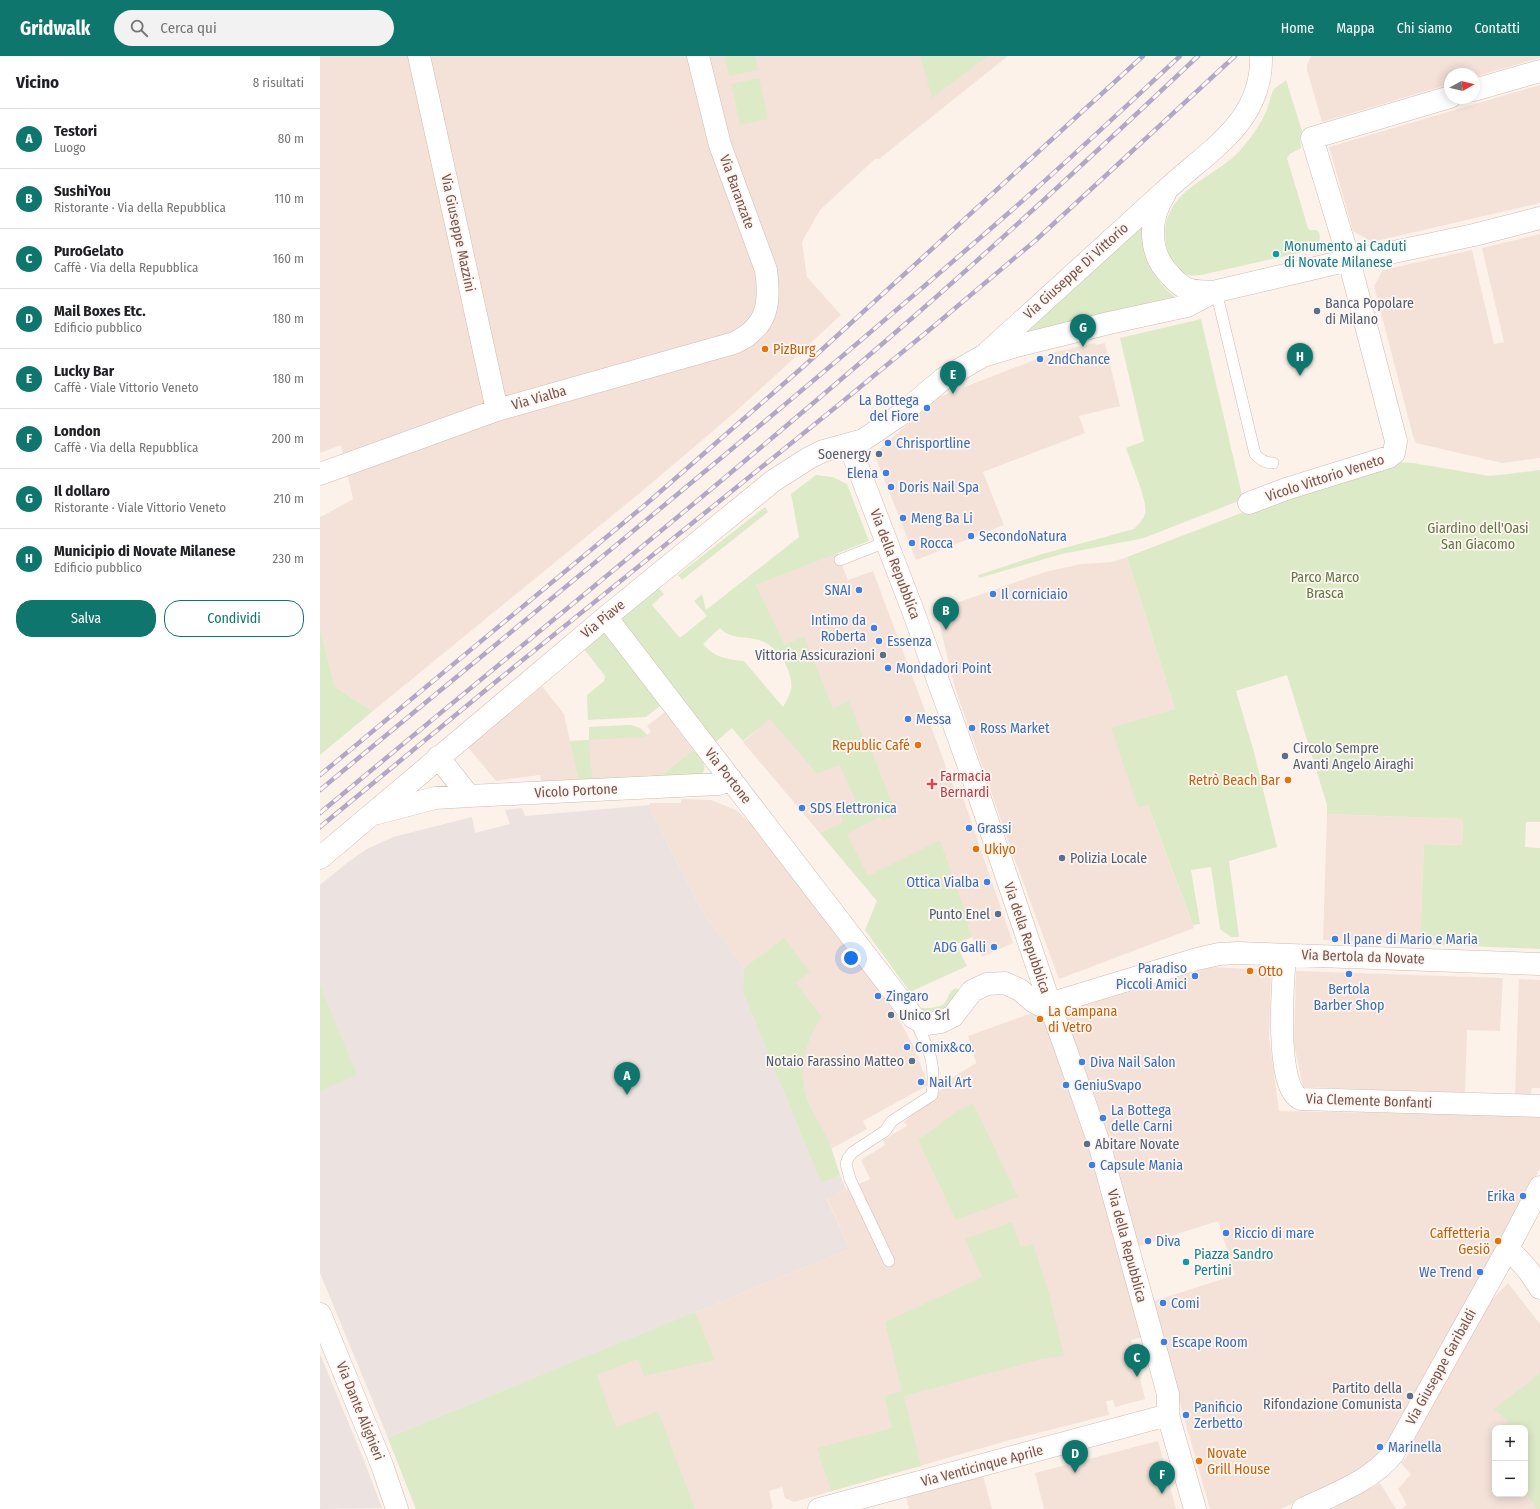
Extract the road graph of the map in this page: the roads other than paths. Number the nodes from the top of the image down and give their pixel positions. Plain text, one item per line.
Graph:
1 (419, 56) edge
2 (698, 56) edge
3 (1261, 56) edge
4 (1540, 71) edge
5 (1480, 88) edge
6 (1444, 99) edge
7 (1170, 186) junction
8 (1540, 218) edge
9 (1349, 260) junction
10 (1214, 291) junction
11 (758, 326) joint
12 (983, 356) junction
13 (497, 410) junction
14 (849, 444) junction
15 (1273, 462) dead end
16 (327, 471) edge
17 (1249, 504) dead end
18 (886, 542) junction
19 (840, 560) dead end
20 (606, 617) junction
21 (438, 757) junction
22 (731, 780) junction
23 (469, 796) junction
24 (371, 815) junction
25 (320, 858) edge
26 (1284, 954) junction
27 (1540, 964) edge
28 (1049, 1004) junction
29 (914, 1018) junction
30 (1540, 1106) edge
31 (1540, 1187) edge
32 (1508, 1248) junction
33 (889, 1261) dead end
34 (1540, 1288) edge
35 (320, 1314) edge
36 (1168, 1415) junction
37 (397, 1509) edge
38 (819, 1509) edge
39 (1195, 1509) edge
40 (1303, 1509) edge

1 - 13 street, Via Giuseppe Mazzini
2 - 11 street, Via Baranzate
3 - 7 street, Via Giuseppe Di Vittorio
4 - 5 street
6 - 9 street
7 - 10 street, Via Giuseppe Di Vittorio
7 - 12 street, Via Giuseppe Di Vittorio
8 - 9 street
9 - 10 street
9 - 17 street, Vicolo Vittorio Veneto
10 - 12 street
10 - 15 lane
11 - 13 street, Via Vialba
12 - 14 street, Via Piave
13 - 16 street, Via Vialba
14 - 18 street, Via della Repubblica
14 - 20 street, Via Piave
18 - 19 lane
18 - 28 street, Via della Repubblica
20 - 21 street, Via Piave
20 - 22 street, Via Portone
21 - 23 street
21 - 24 street, Via Piave
22 - 23 street, Vicolo Portone
22 - 29 street, Via Portone
23 - 24 street, Vicolo Portone
24 - 25 street, Via Piave
26 - 27 street, Via Bertola da Novate
26 - 28 street, Via Bertola da Novate
26 - 30 street, Via Clemente Bonfanti
28 - 29 street
28 - 36 street, Via della Repubblica
29 - 33 lane
31 - 32 street, Via Giuseppe Garibaldi
32 - 34 street
32 - 40 street, Via Giuseppe Garibaldi
35 - 37 street, Via Dante Alighieri
36 - 38 street, Via Venticinque Aprile
36 - 39 street, Via della Repubblica

